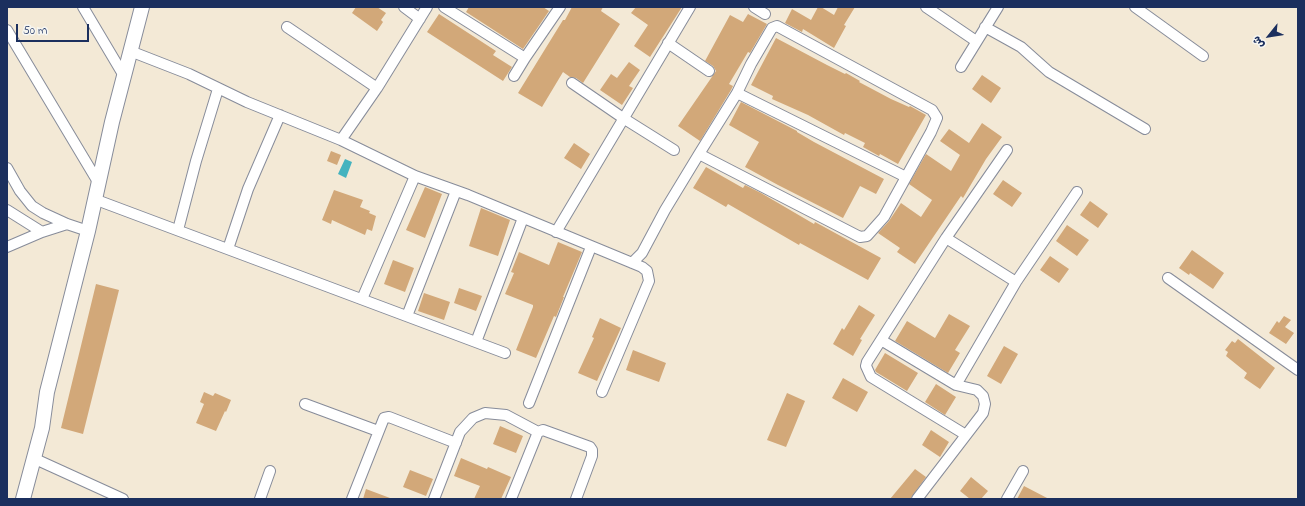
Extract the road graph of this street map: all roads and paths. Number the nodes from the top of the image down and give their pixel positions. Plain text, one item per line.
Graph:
1 (83, 7) edge
2 (142, 7) edge
3 (404, 7) edge
4 (427, 7) edge
5 (444, 7) edge
6 (560, 7) edge
7 (690, 7) edge
8 (754, 7) edge
9 (926, 7) edge
10 (998, 7) edge
11 (1135, 7) edge
12 (765, 14) dead end
13 (420, 19) junction
14 (287, 27) dead end
15 (985, 27) junction
16 (7, 30) edge
17 (976, 41) junction
18 (668, 43) junction
19 (130, 51) junction
20 (1203, 56) dead end
21 (525, 58) junction
22 (961, 67) dead end
23 (709, 72) dead end
24 (124, 76) junction
25 (514, 76) dead end
26 (572, 83) dead end
27 (218, 88) junction
28 (377, 88) junction
29 (737, 93) junction
30 (280, 115) junction
31 (623, 118) junction
32 (1145, 129) dead end
33 (341, 140) junction
34 (674, 150) dead end
35 (1007, 150) dead end
36 (699, 154) junction
37 (7, 168) edge
38 (414, 176) junction
39 (906, 177) junction
40 (98, 182) junction
41 (456, 190) junction
42 (1077, 192) dead end
43 (94, 199) junction
44 (7, 210) edge
45 (523, 218) junction
46 (67, 224) junction
47 (178, 230) junction
48 (88, 231) junction
49 (42, 232) junction
50 (556, 232) junction
51 (946, 238) junction
52 (591, 246) junction
53 (7, 247) edge
54 (228, 249) junction
55 (632, 263) junction
56 (1168, 278) dead end
57 (1016, 282) junction
58 (362, 299) junction
59 (407, 316) junction
60 (881, 340) junction
61 (476, 342) junction
62 (505, 353) dead end
63 (1298, 370) edge
64 (956, 384) junction
65 (46, 392) junction
66 (602, 392) dead end
67 (529, 403) dead end
68 (305, 404) dead end
69 (378, 431) junction
70 (538, 432) junction
71 (966, 435) junction
72 (456, 443) junction
73 (34, 458) junction
74 (270, 471) dead end
75 (1022, 471) dead end
76 (13, 499) edge
77 (23, 499) edge
78 (123, 499) edge
79 (260, 499) edge
80 (352, 499) edge
81 (434, 499) edge
82 (511, 499) edge
83 (576, 499) edge
84 (917, 499) edge
85 (1007, 499) edge

1 - 24 street
2 - 19 main road
3 - 13 street
4 - 13 street
5 - 21 street
6 - 21 street
7 - 18 street
8 - 12 street
9 - 17 street
10 - 15 street
11 - 20 street
13 - 28 street
14 - 28 street
15 - 17 street
15 - 32 street
16 - 40 street
17 - 22 street
18 - 23 street
18 - 31 street
19 - 24 main road
19 - 27 street
21 - 25 street
24 - 40 main road
26 - 31 street
27 - 30 street
27 - 47 street
28 - 33 street
29 - 36 street
29 - 39 street
29 - 39 street
30 - 33 street
30 - 54 street
31 - 34 street
31 - 50 street
33 - 38 street
35 - 51 street
36 - 39 street
36 - 55 street
37 - 46 street
38 - 41 street
38 - 58 street
40 - 43 main road
41 - 45 street
41 - 59 street
42 - 57 street
43 - 47 street
43 - 48 main road
44 - 49 street
45 - 50 street
45 - 61 street
46 - 48 street
46 - 49 street
47 - 54 street
48 - 65 main road
49 - 53 street
50 - 52 street
51 - 57 street
51 - 60 street
52 - 55 street
52 - 67 street
54 - 58 street
55 - 66 street
56 - 63 street
57 - 64 street
58 - 59 street
59 - 61 street
60 - 64 street
60 - 71 street
61 - 62 street
64 - 71 street
65 - 73 main road
65 - 76 main road
68 - 69 street
69 - 72 street
69 - 80 street
70 - 72 street
70 - 82 street
70 - 83 street
71 - 84 street
72 - 81 street
73 - 77 main road
73 - 78 street
74 - 79 street
75 - 85 street

